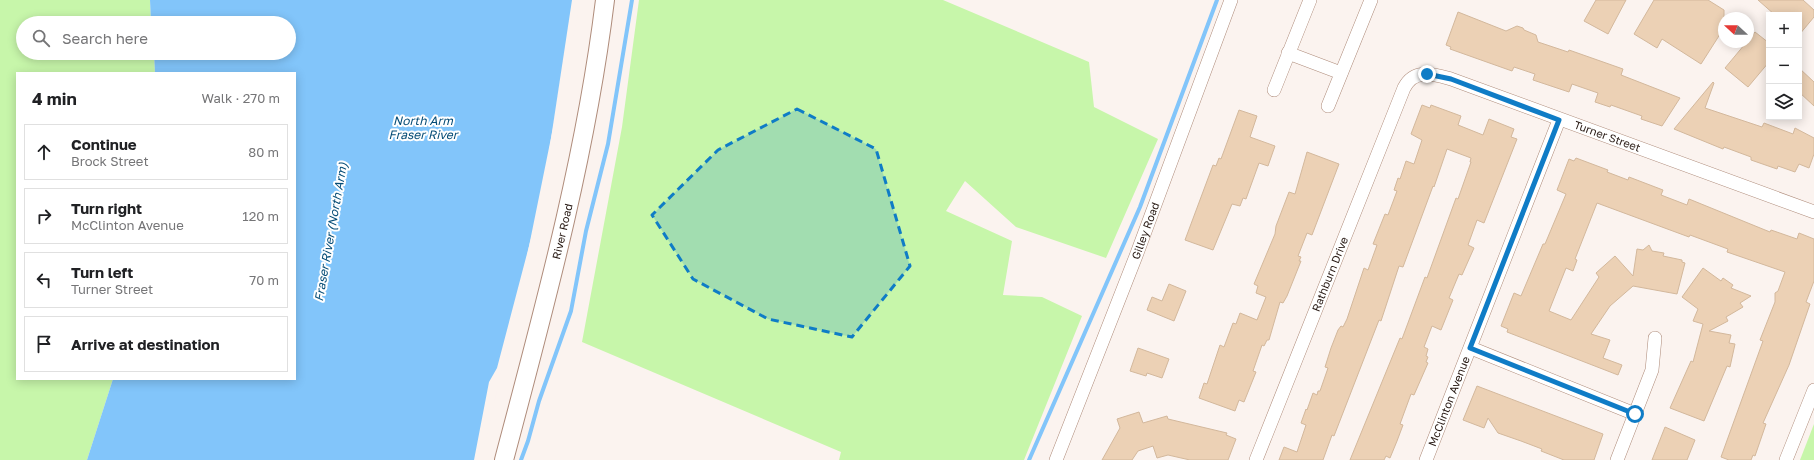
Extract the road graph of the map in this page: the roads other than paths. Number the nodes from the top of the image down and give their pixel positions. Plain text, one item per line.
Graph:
1 (605, 0) edge
2 (1231, 0) edge
3 (1310, 0) edge
4 (1371, 0) edge
5 (1288, 53) junction
6 (1341, 73) junction
7 (1404, 88) joint
8 (1274, 90) dead end
9 (1328, 106) dead end
10 (1559, 120) junction
11 (1814, 212) edge
12 (1655, 338) dead end
13 (1470, 348) junction
14 (1814, 390) edge
15 (1635, 414) junction
16 (504, 460) edge
17 (1056, 460) edge
18 (1256, 460) edge
19 (1426, 460) edge
20 (1617, 460) edge
21 (1786, 460) edge

1 - 16 street, River Road
2 - 17 street, Gilley Road
3 - 5 street
4 - 6 street
5 - 6 street
5 - 8 street
6 - 9 street
7 - 10 street, Turner Street
7 - 18 street, Rathburn Drive
10 - 11 street, Turner Street
10 - 13 street, McClinton Avenue
12 - 15 street
13 - 15 street
13 - 19 street, McClinton Avenue
14 - 21 street
15 - 20 street

